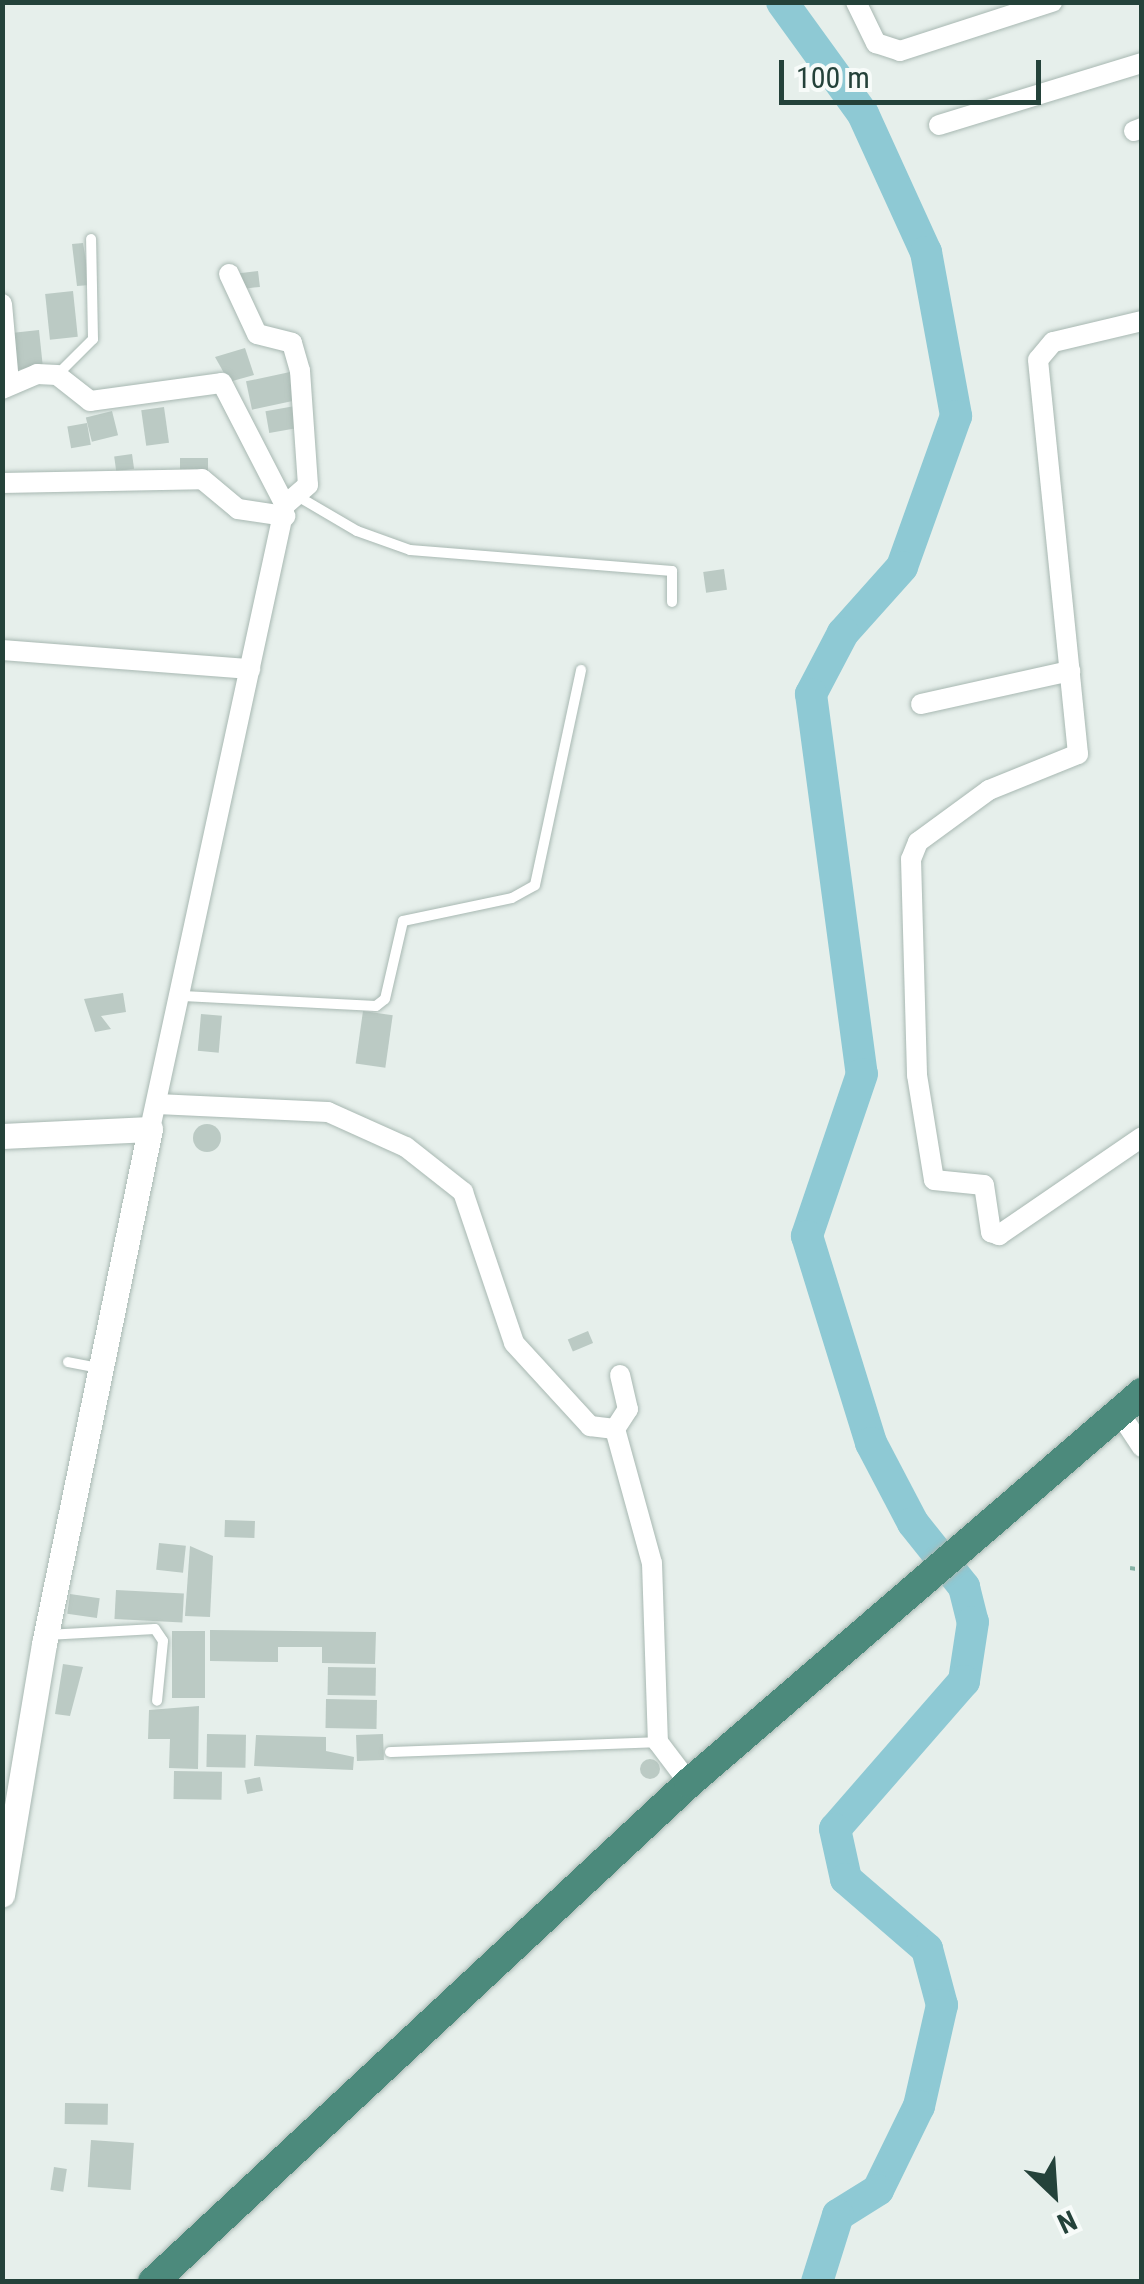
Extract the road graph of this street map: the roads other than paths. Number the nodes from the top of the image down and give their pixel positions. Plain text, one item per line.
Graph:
1 (856, 2) edge
2 (1052, 2) edge
3 (1142, 63) edge
4 (939, 125) dead end
5 (91, 239) dead end
6 (229, 274) dead end
7 (2, 304) edge
8 (1142, 322) edge
9 (56, 376) junction
10 (6, 386) edge
11 (2, 484) edge
12 (290, 506) junction
13 (672, 602) dead end
14 (2, 650) edge
15 (250, 668) junction
16 (581, 670) dead end
17 (1070, 671) junction
18 (920, 704) dead end
19 (183, 996) junction
20 (157, 1104) junction
21 (150, 1129) junction
22 (2, 1136) edge
23 (1142, 1137) edge
24 (68, 1362) dead end
25 (99, 1368) junction
26 (620, 1375) dead end
27 (1130, 1402) edge
28 (614, 1429) junction
29 (1142, 1448) edge
30 (46, 1634) junction
31 (157, 1701) dead end
32 (658, 1742) junction
33 (390, 1752) dead end
34 (689, 1783) junction
35 (2, 1895) edge
36 (153, 2282) edge

1 - 2 street
3 - 4 street
5 - 9 lane
6 - 12 street
7 - 10 street
8 - 17 street
9 - 10 street
9 - 12 street
11 - 12 street
12 - 13 lane
12 - 15 street
14 - 15 street
15 - 19 street
16 - 19 lane
17 - 18 street
17 - 23 street
19 - 20 street
20 - 21 street
20 - 28 street
21 - 22 street
21 - 25 street
24 - 25 lane
25 - 30 street
26 - 28 street
27 - 29 street
27 - 34 highway
28 - 32 street
30 - 31 lane
30 - 35 street
32 - 33 lane
32 - 34 street
34 - 36 highway

